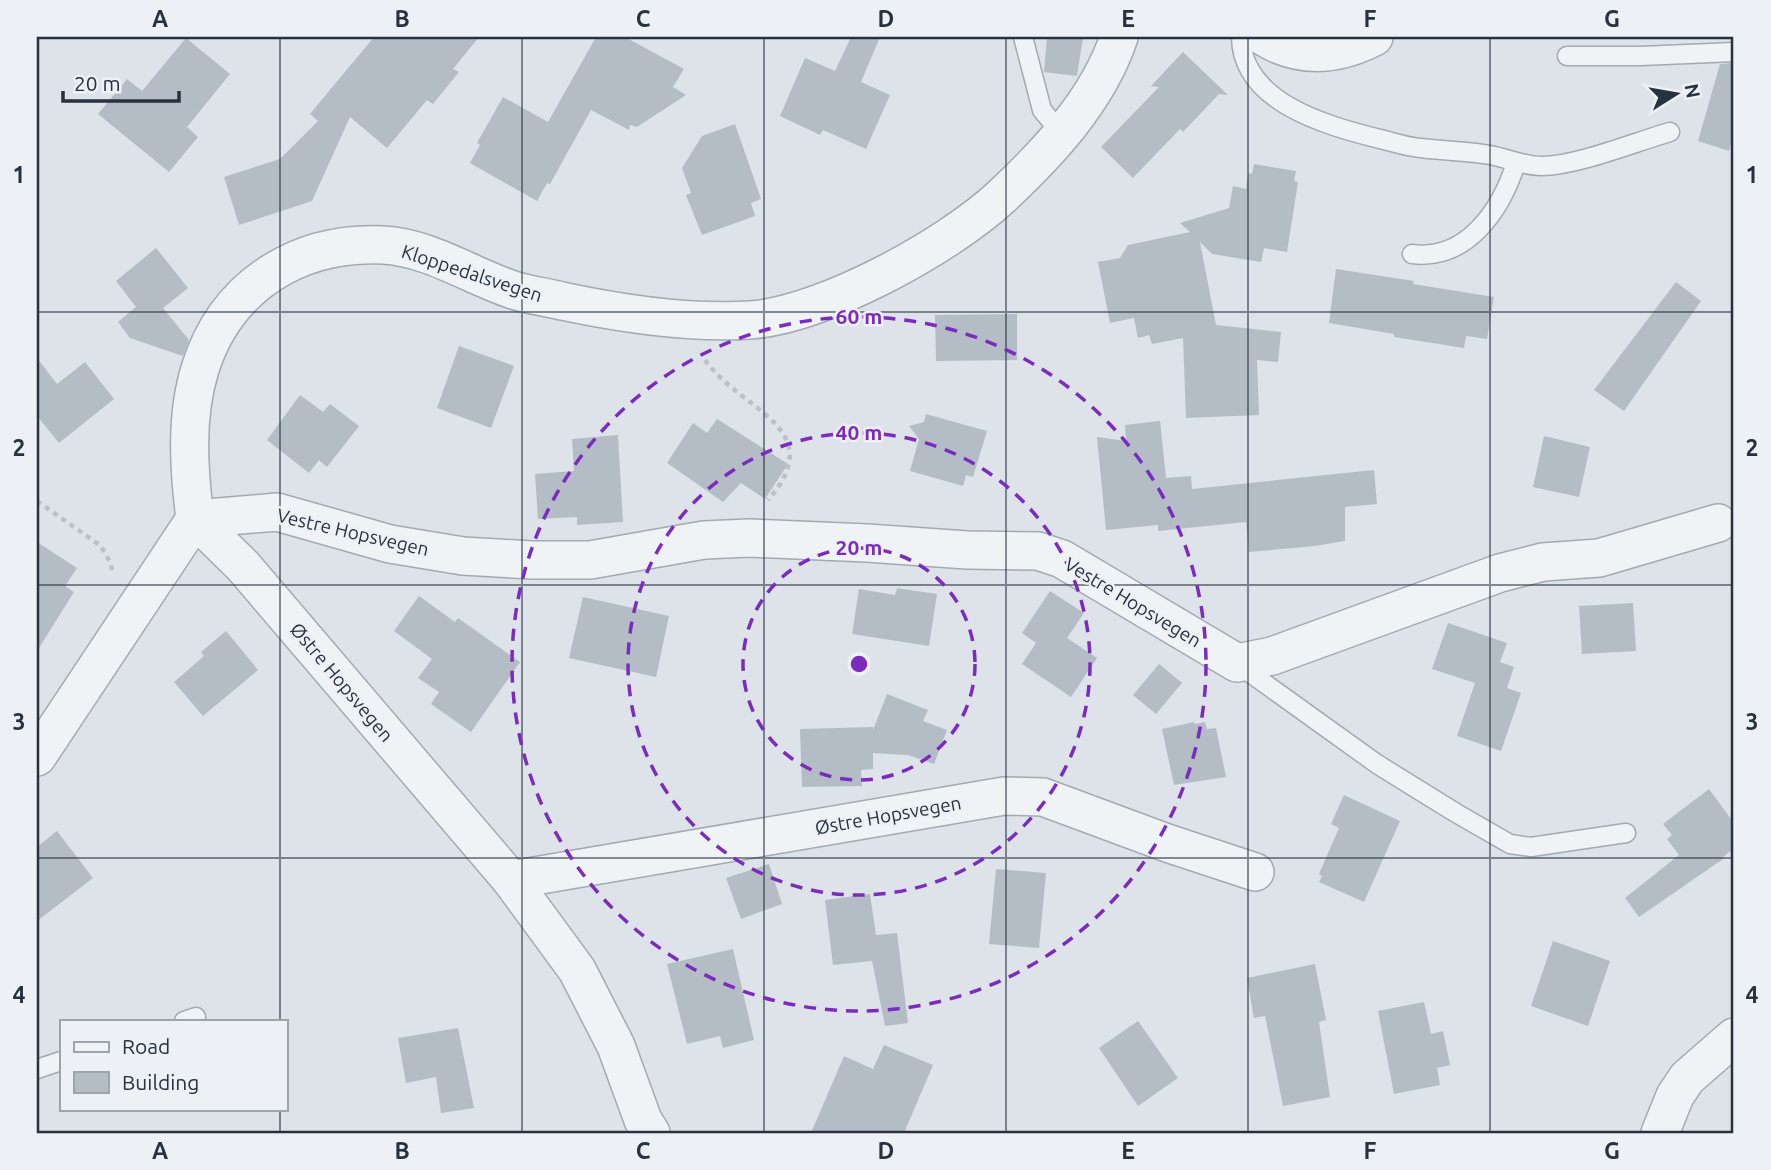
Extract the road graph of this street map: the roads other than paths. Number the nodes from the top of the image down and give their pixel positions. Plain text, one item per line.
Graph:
1 (1023, 37) edge
2 (1119, 37) edge
3 (1241, 37) edge
4 (1264, 37) edge
5 (1374, 37) edge
6 (1734, 52) edge
7 (1567, 56) dead end
8 (1670, 132) dead end
9 (1061, 133) junction
10 (1516, 163) junction
11 (1412, 254) dead end
12 (195, 519) junction
13 (1718, 523) dead end
14 (1237, 663) junction
15 (37, 757) edge
16 (1626, 833) dead end
17 (1255, 872) dead end
18 (512, 880) junction
19 (1734, 1037) edge
20 (60, 1061) edge
21 (37, 1069) edge
22 (651, 1133) edge
23 (1660, 1133) edge

1 - 9 lane
2 - 9 street, Kloppedalsvegen
3 - 10 lane
4 - 5 street
6 - 7 lane
8 - 10 lane
9 - 12 street, Kloppedalsvegen
10 - 11 lane
12 - 14 street, Vestre Hopsvegen
12 - 15 street
12 - 18 street, Østre Hopsvegen
13 - 14 street
14 - 16 lane
17 - 18 street, Østre Hopsvegen
18 - 22 street, Østre Hopsvegen
19 - 23 street
20 - 21 lane

